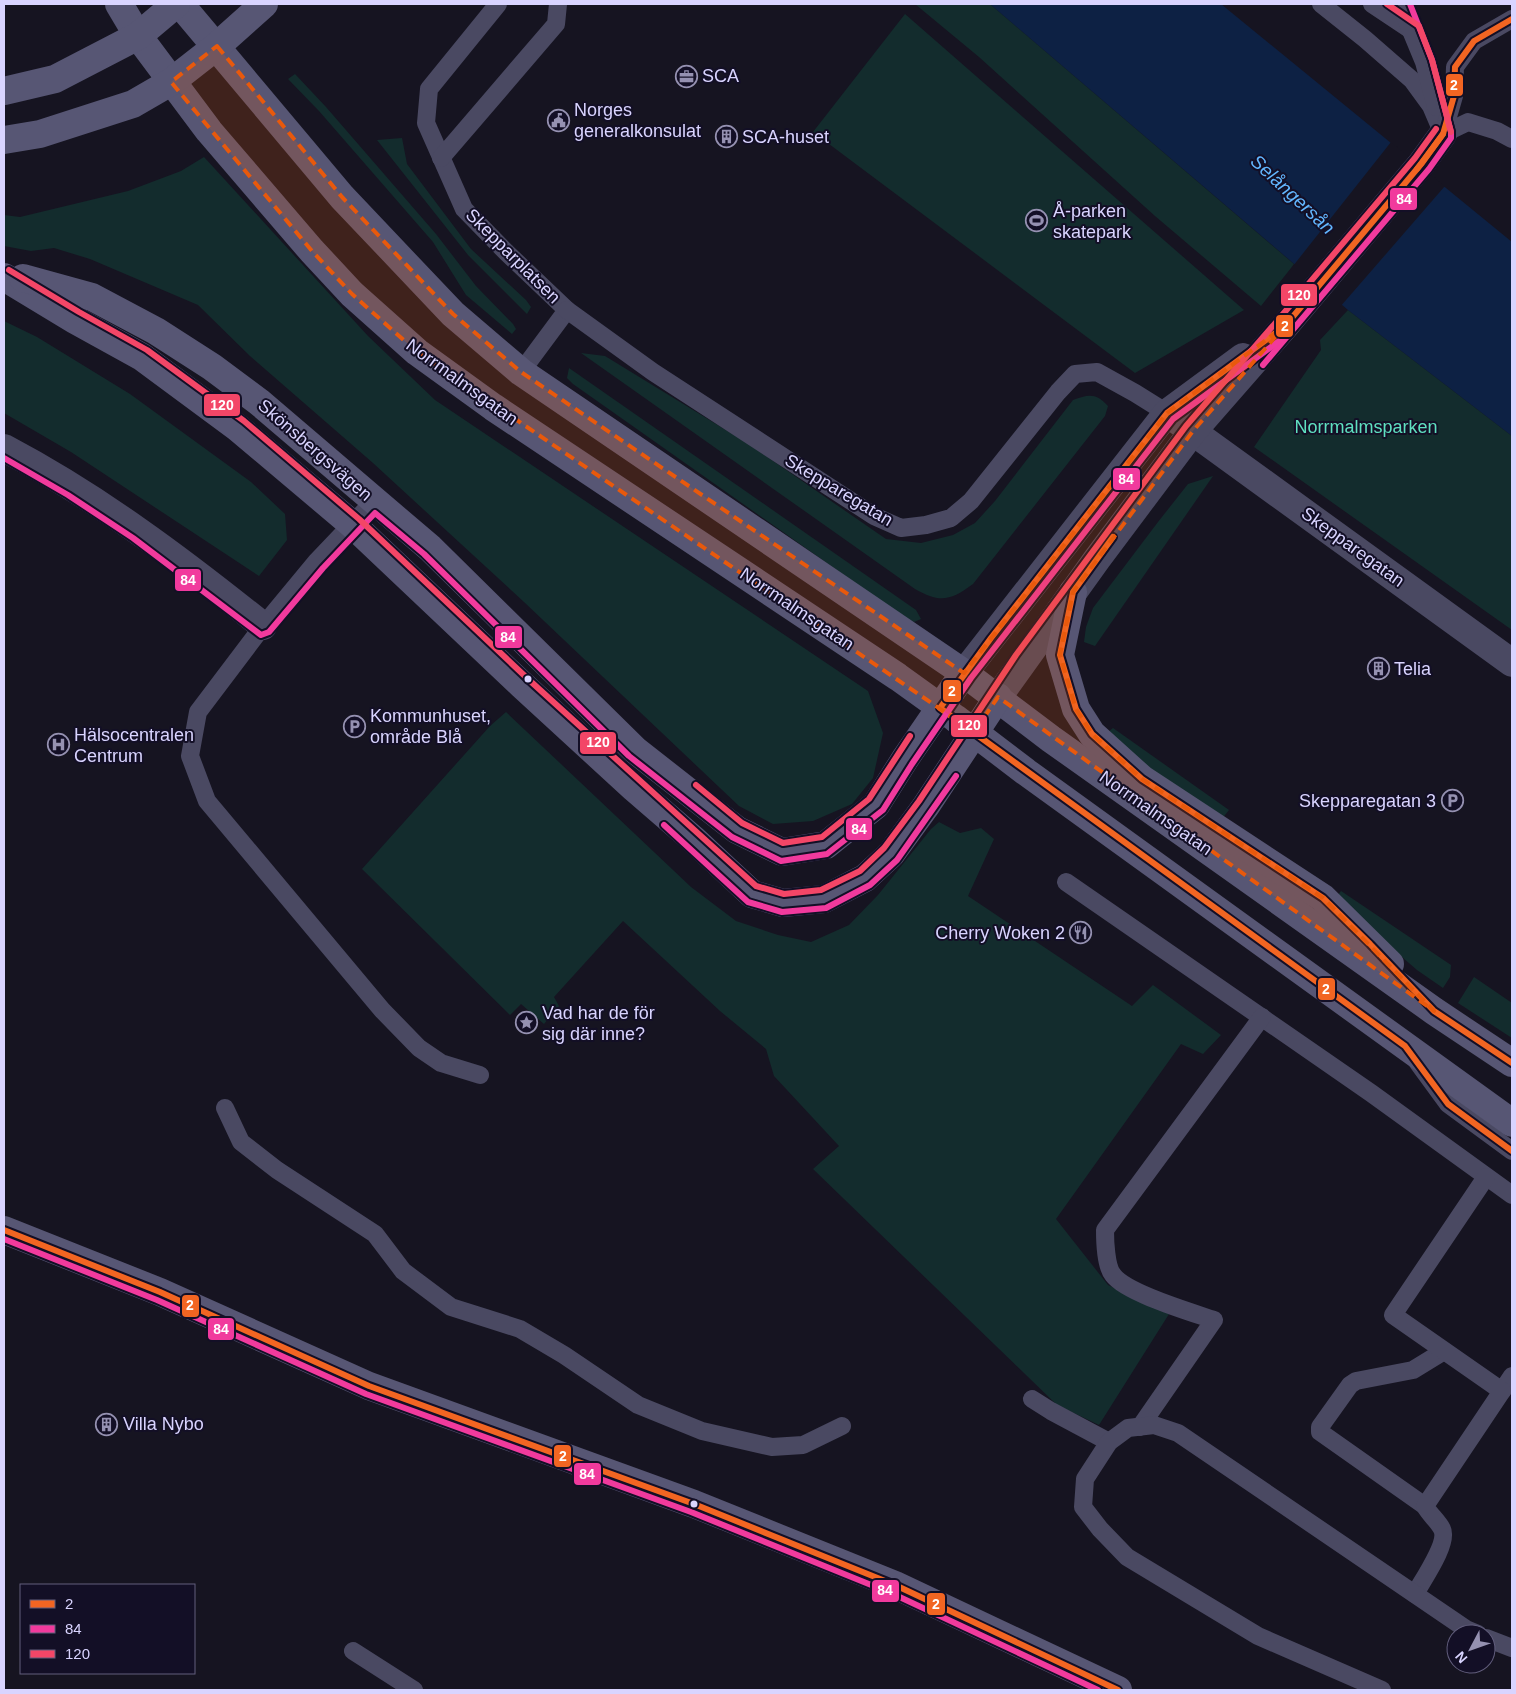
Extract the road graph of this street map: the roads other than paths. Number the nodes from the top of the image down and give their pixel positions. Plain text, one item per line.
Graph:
1 (119, 4) edge
2 (178, 4) edge
3 (264, 4) edge
4 (498, 4) edge
5 (558, 4) edge
6 (1321, 4) edge
7 (1372, 4) edge
8 (1400, 4) edge
9 (1512, 19) edge
10 (1411, 30) junction
11 (138, 36) junction
12 (217, 46) junction
13 (172, 82) junction
14 (4, 91) edge
15 (1443, 134) junction
16 (1512, 139) edge
17 (4, 140) edge
18 (442, 158) junction
19 (4, 275) edge
20 (567, 310) junction
21 (1284, 326) junction
22 (521, 372) junction
23 (1167, 414) junction
24 (1193, 431) junction
25 (4, 448) edge
26 (374, 501) junction
27 (353, 525) junction
28 (1072, 592) junction
29 (262, 626) junction
30 (1512, 663) edge
31 (964, 673) junction
32 (998, 697) junction
33 (940, 708) junction
34 (974, 732) junction
35 (1066, 882) dead end
36 (1434, 1011) junction
37 (1262, 1017) junction
38 (1405, 1046) junction
39 (1512, 1063) edge
40 (480, 1075) dead end
41 (225, 1108) dead end
42 (1512, 1124) edge
43 (1512, 1152) edge
44 (1486, 1177) junction
45 (1512, 1195) edge
46 (4, 1230) edge
47 (1444, 1351) junction
48 (1512, 1376) edge
49 (1502, 1391) junction
50 (1032, 1399) dead end
51 (842, 1426) dead end
52 (1140, 1427) junction
53 (1108, 1442) junction
54 (1425, 1506) junction
55 (1415, 1594) junction
56 (1459, 1624) edge
57 (1496, 1642) edge
58 (1512, 1648) edge
59 (353, 1651) dead end
60 (414, 1690) edge
61 (1118, 1690) edge
62 (1382, 1690) edge

1 - 11 main road, Norrmalmsgatan
2 - 11 main road
2 - 12 main road, Norrmalmsgatan
3 - 12 main road
4 - 18 lane, Skepparplatsen
5 - 18 lane
6 - 15 lane
7 - 10 lane
8 - 10 lane
9 - 15 lane
10 - 15 lane
11 - 13 main road, Norrmalmsgatan
11 - 14 main road
12 - 13 main road
12 - 22 main road, Norrmalmsgatan
13 - 17 main road
13 - 33 main road, Norrmalmsgatan
15 - 16 lane
15 - 21 street
18 - 20 lane, Skepparplatsen
19 - 26 main road, Skönsbergsvägen
19 - 27 main road, Skönsbergsvägen
20 - 22 lane, Skepparplatsen
20 - 23 lane, Skepparegatan
21 - 23 street
21 - 24 street
22 - 31 main road, Norrmalmsgatan
23 - 24 street
23 - 31 street
24 - 28 street
24 - 30 street, Skepparegatan
25 - 29 street
26 - 27 lane
26 - 33 main road, Skönsbergsvägen
27 - 29 lane
27 - 34 main road, Skönsbergsvägen
28 - 32 street
28 - 36 main road
29 - 40 lane
31 - 32 main road, Norrmalmsgatan
31 - 33 main road, Skönsbergsvägen
32 - 34 main road, Skönsbergsvägen
32 - 36 main road, Norrmalmsgatan
33 - 34 main road, Norrmalmsgatan
34 - 38 main road, Norrmalmsgatan
35 - 37 lane
36 - 39 main road, Norrmalmsgatan
37 - 44 lane
37 - 52 lane
38 - 42 main road, Norrmalmsgatan
38 - 43 lane
41 - 51 lane
44 - 45 lane
44 - 47 lane
46 - 61 main road
47 - 49 lane
47 - 54 lane
48 - 49 lane
49 - 54 lane
50 - 53 lane
52 - 53 lane
52 - 55 lane
53 - 62 lane
54 - 55 lane
55 - 56 lane
57 - 58 lane
59 - 60 lane

